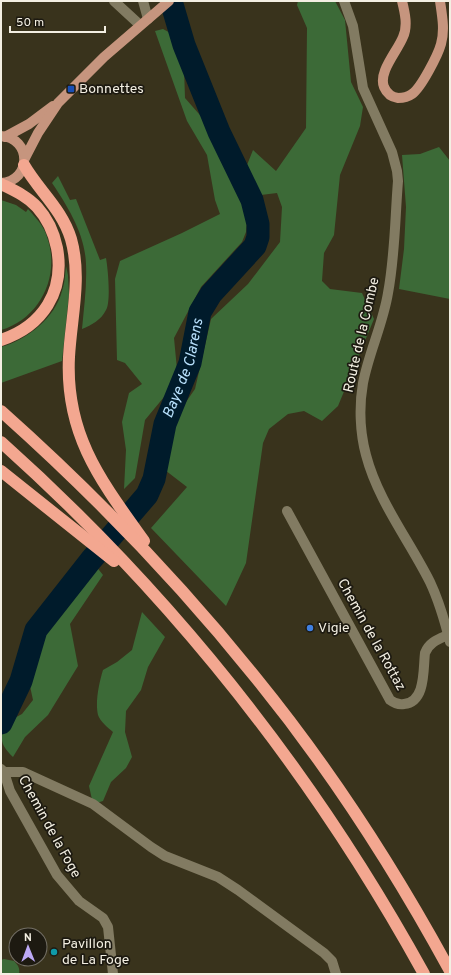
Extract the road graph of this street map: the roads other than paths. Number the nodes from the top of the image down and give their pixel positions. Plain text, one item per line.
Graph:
1 (114, 1) edge
2 (143, 1) edge
3 (169, 1) edge
4 (344, 1) edge
5 (402, 1) edge
6 (440, 1) edge
7 (144, 22) junction
8 (58, 103) junction
9 (3, 136) edge
10 (24, 162) junction
11 (1, 183) edge
12 (1, 340) edge
13 (1, 411) edge
14 (1, 442) edge
15 (1, 471) edge
16 (287, 511) dead end
17 (173, 580) junction
18 (152, 592) junction
19 (449, 638) edge
20 (2, 771) edge
21 (450, 971) edge
22 (113, 974) edge
23 (336, 974) edge
24 (424, 974) edge

1 - 7 street
2 - 7 street
3 - 7 main road
4 - 19 street, Route de la Combe
5 - 6 main road
7 - 8 main road
8 - 9 main road
8 - 10 main road
9 - 10 main road
10 - 11 main road
10 - 17 highway
11 - 12 highway
13 - 17 highway
14 - 18 highway
15 - 18 highway
16 - 19 street, Chemin de la Rottaz
17 - 21 highway
18 - 24 highway
20 - 22 street, Chemin de la Foge
20 - 23 street

